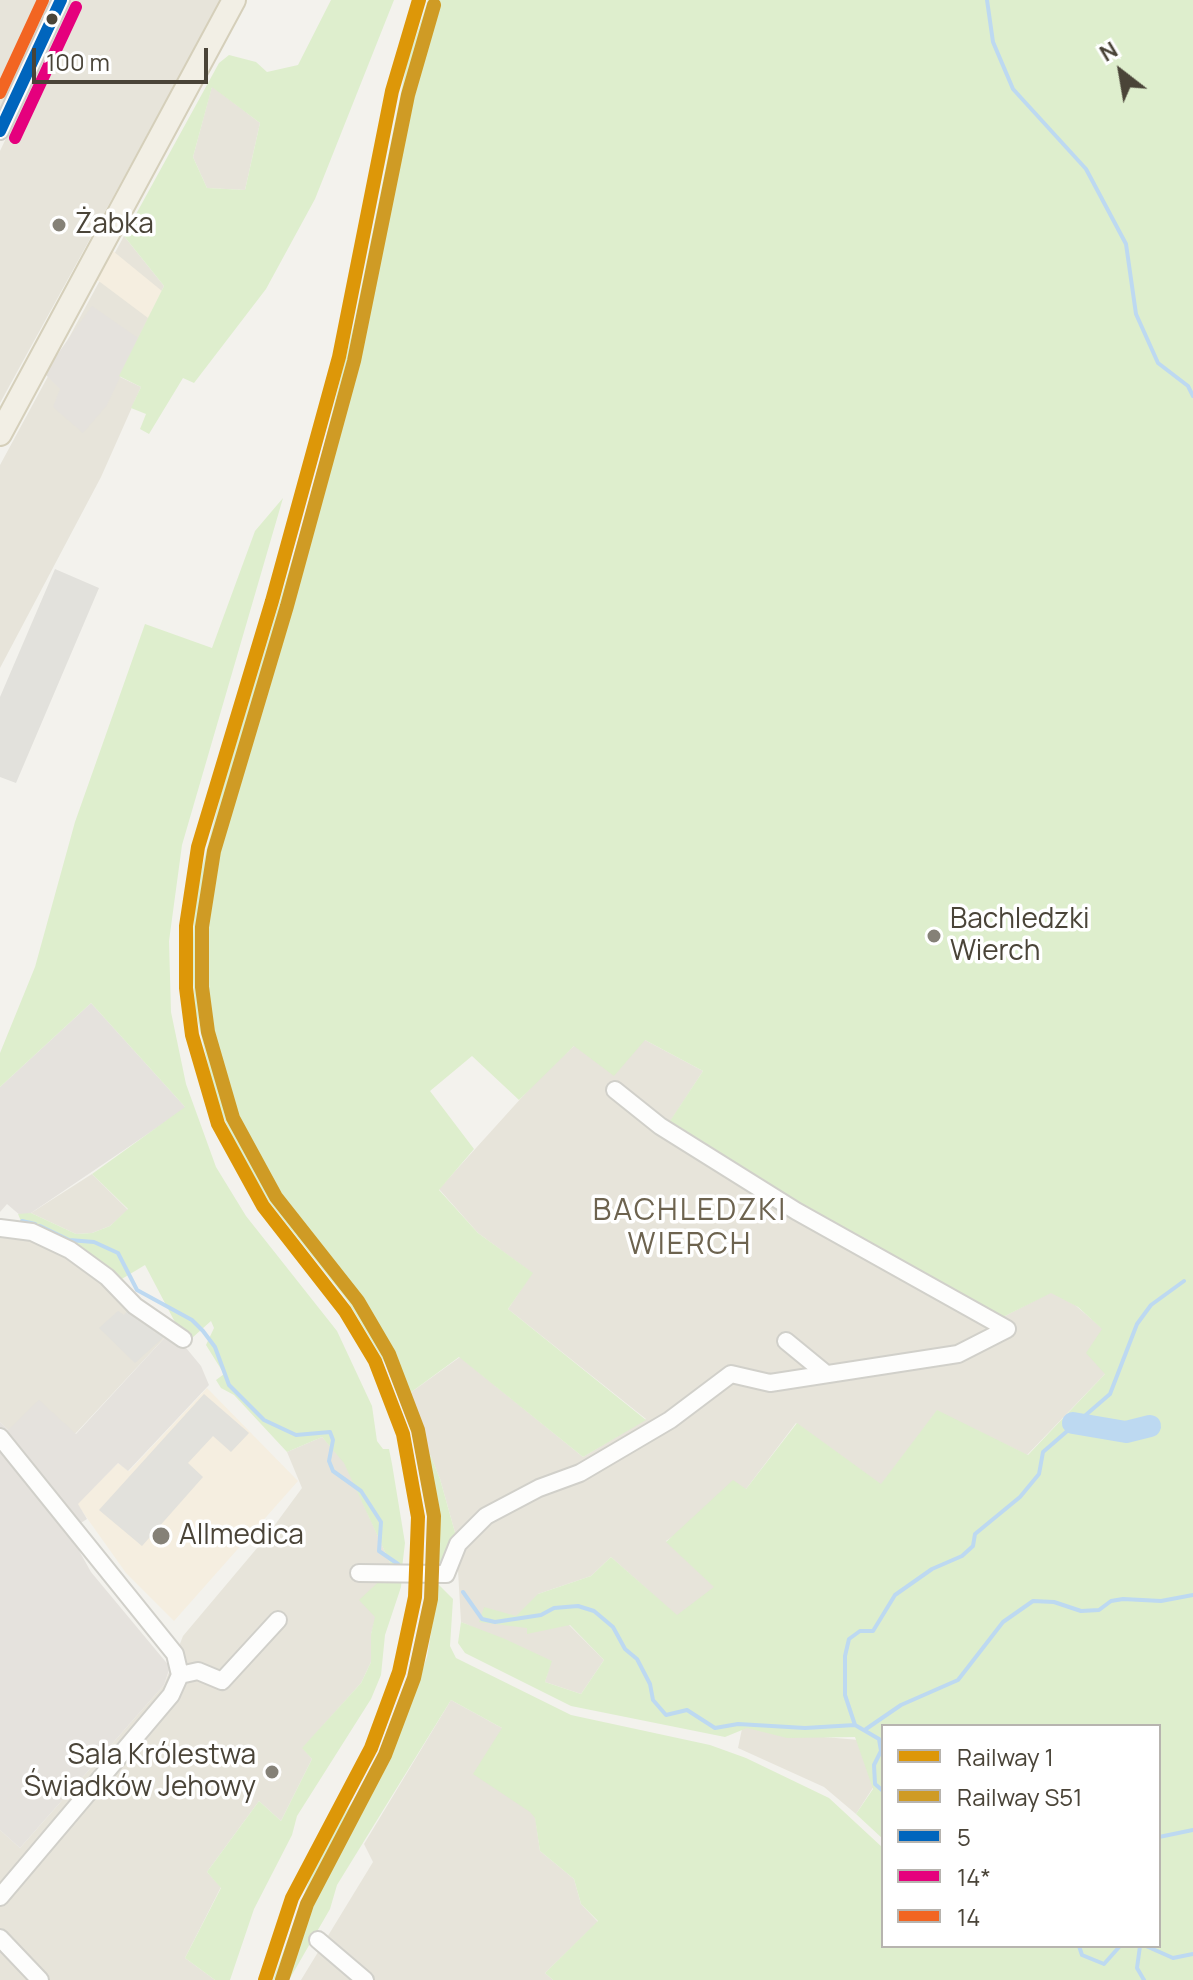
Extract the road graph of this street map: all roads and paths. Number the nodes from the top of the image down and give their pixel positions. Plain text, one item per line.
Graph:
1 (61, 0) edge
2 (234, 0) edge
3 (0, 131) edge
4 (0, 434) edge
5 (615, 1090) dead end
6 (0, 1228) edge
7 (183, 1339) dead end
8 (786, 1341) dead end
9 (825, 1373) junction
10 (0, 1437) edge
11 (359, 1573) dead end
12 (278, 1620) dead end
13 (180, 1675) junction
14 (0, 1897) edge
15 (0, 1938) edge
16 (318, 1940) dead end
17 (40, 1980) edge
18 (365, 1980) edge

1 - 3 street
2 - 4 main road
5 - 9 street
6 - 7 street
8 - 9 street
9 - 11 street
10 - 13 street
12 - 13 street
13 - 14 street
15 - 17 street
16 - 18 street

